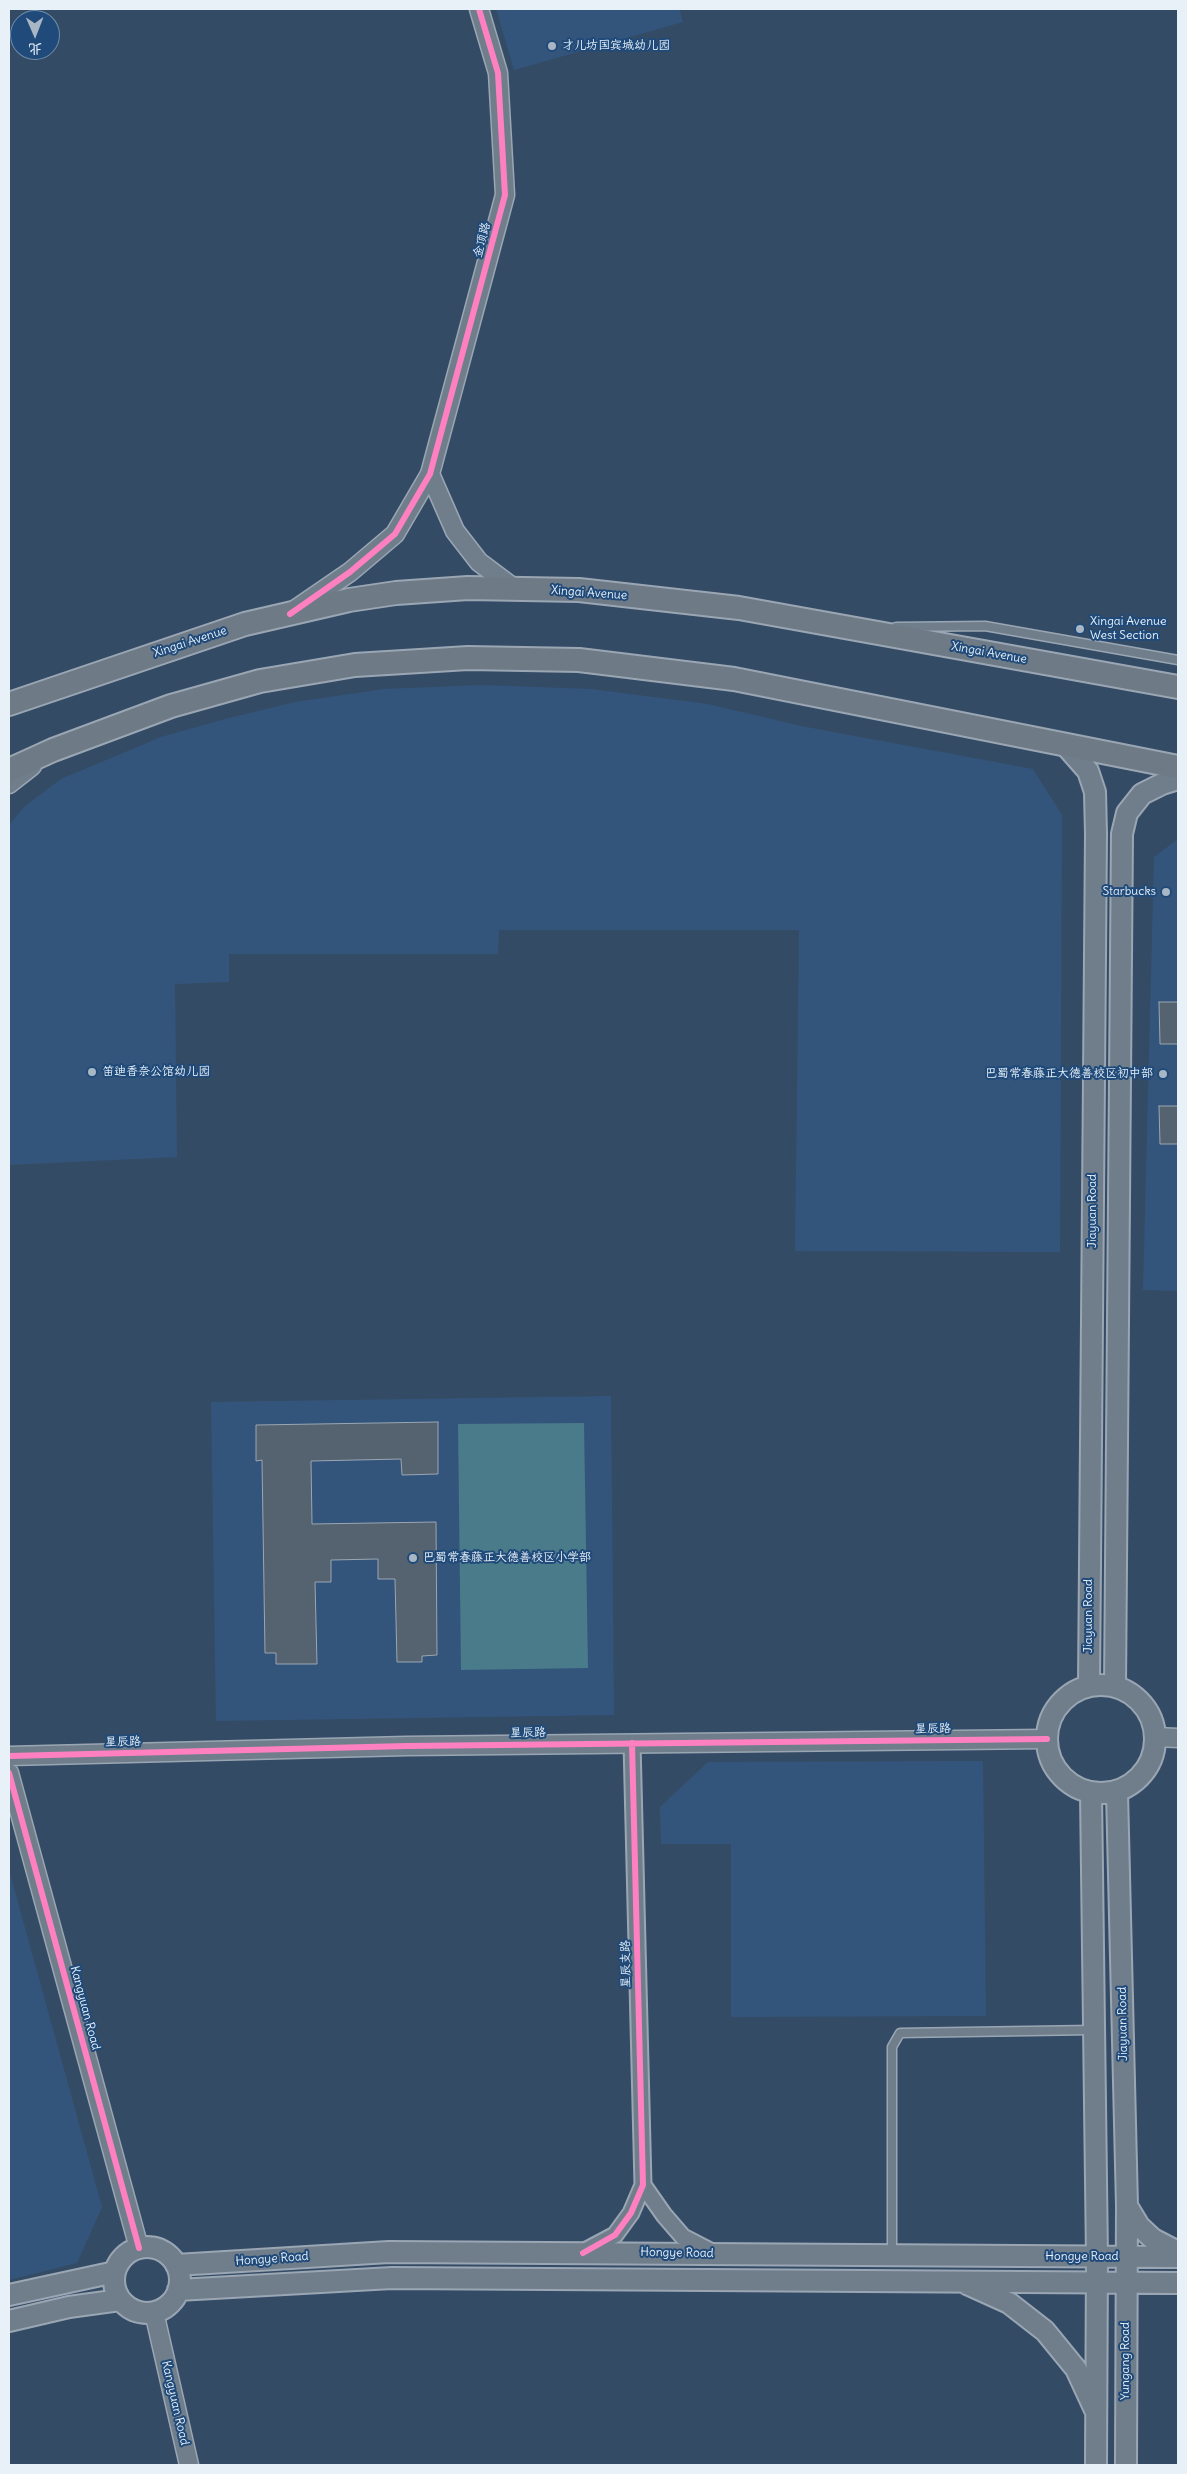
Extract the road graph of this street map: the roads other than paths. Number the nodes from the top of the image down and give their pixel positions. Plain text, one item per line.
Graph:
1 (479, 9) edge
2 (430, 474) junction
3 (515, 589) junction
4 (290, 614) junction
5 (846, 627) junction
6 (1178, 660) edge
7 (1178, 687) edge
8 (9, 704) edge
9 (1066, 746) junction
10 (54, 750) junction
11 (1178, 767) edge
12 (9, 770) edge
13 (1178, 779) edge
14 (9, 784) edge
15 (1089, 1685) junction
16 (1115, 1686) junction
17 (1156, 1737) junction
18 (1178, 1738) edge
19 (1047, 1740) junction
20 (632, 1743) junction
21 (9, 1756) edge
22 (9, 1773) edge
23 (1117, 1792) junction
24 (1090, 1793) junction
25 (1094, 2030) junction
26 (643, 2185) junction
27 (1127, 2206) junction
28 (139, 2248) junction
29 (1178, 2252) edge
30 (583, 2253) junction
31 (714, 2254) junction
32 (892, 2255) junction
33 (1127, 2257) junction
34 (1178, 2257) edge
35 (1097, 2258) junction
36 (176, 2265) junction
37 (115, 2272) junction
38 (960, 2281) junction
39 (1098, 2282) junction
40 (1127, 2282) junction
41 (1178, 2283) edge
42 (178, 2290) junction
43 (9, 2295) edge
44 (120, 2300) junction
45 (154, 2312) junction
46 (9, 2321) edge
47 (1097, 2415) junction
48 (189, 2465) edge
49 (1096, 2465) edge
50 (1126, 2465) edge

1 - 2 street, 金顶路
2 - 3 street
2 - 4 street, 金顶路
3 - 4 main road, Xingai Avenue
3 - 5 main road, Xingai Avenue
4 - 8 main road, Xingai Avenue
5 - 6 lane
5 - 7 main road, Xingai Avenue
9 - 10 main road
9 - 11 main road
9 - 15 main road, Jiayuan Road
10 - 12 main road
10 - 14 street
13 - 16 main road, Jiayuan Road
15 - 16 main road
15 - 19 main road
16 - 17 main road
17 - 18 street
17 - 23 main road
19 - 20 street, 星辰路
19 - 24 main road
20 - 21 street, 星辰路
20 - 26 street, 星辰支路
22 - 28 street, Kangyuan Road
23 - 24 main road
23 - 27 main road, Jiayuan Road
24 - 25 main road
25 - 32 lane
25 - 35 main road
26 - 30 street
26 - 31 street
27 - 29 main road
27 - 33 main road, Jiayuan Road
28 - 36 main road
28 - 37 main road
30 - 31 main road, Hongye Road
30 - 36 main road, Hongye Road
31 - 32 main road, Hongye Road
32 - 35 main road, Hongye Road
33 - 34 main road, Hongye Road
33 - 35 main road, Hongye Road
33 - 40 main road, Yungang Road
35 - 39 main road
36 - 42 main road
37 - 43 main road
37 - 44 main road
38 - 39 main road, Hongye Road
38 - 42 main road, Hongye Road
38 - 47 main road
39 - 40 main road, Hongye Road
39 - 47 main road
40 - 41 main road, Hongye Road
40 - 50 main road, Yungang Road
42 - 45 main road
44 - 45 main road
44 - 46 main road
45 - 48 street, Kangyuan Road
47 - 49 main road

